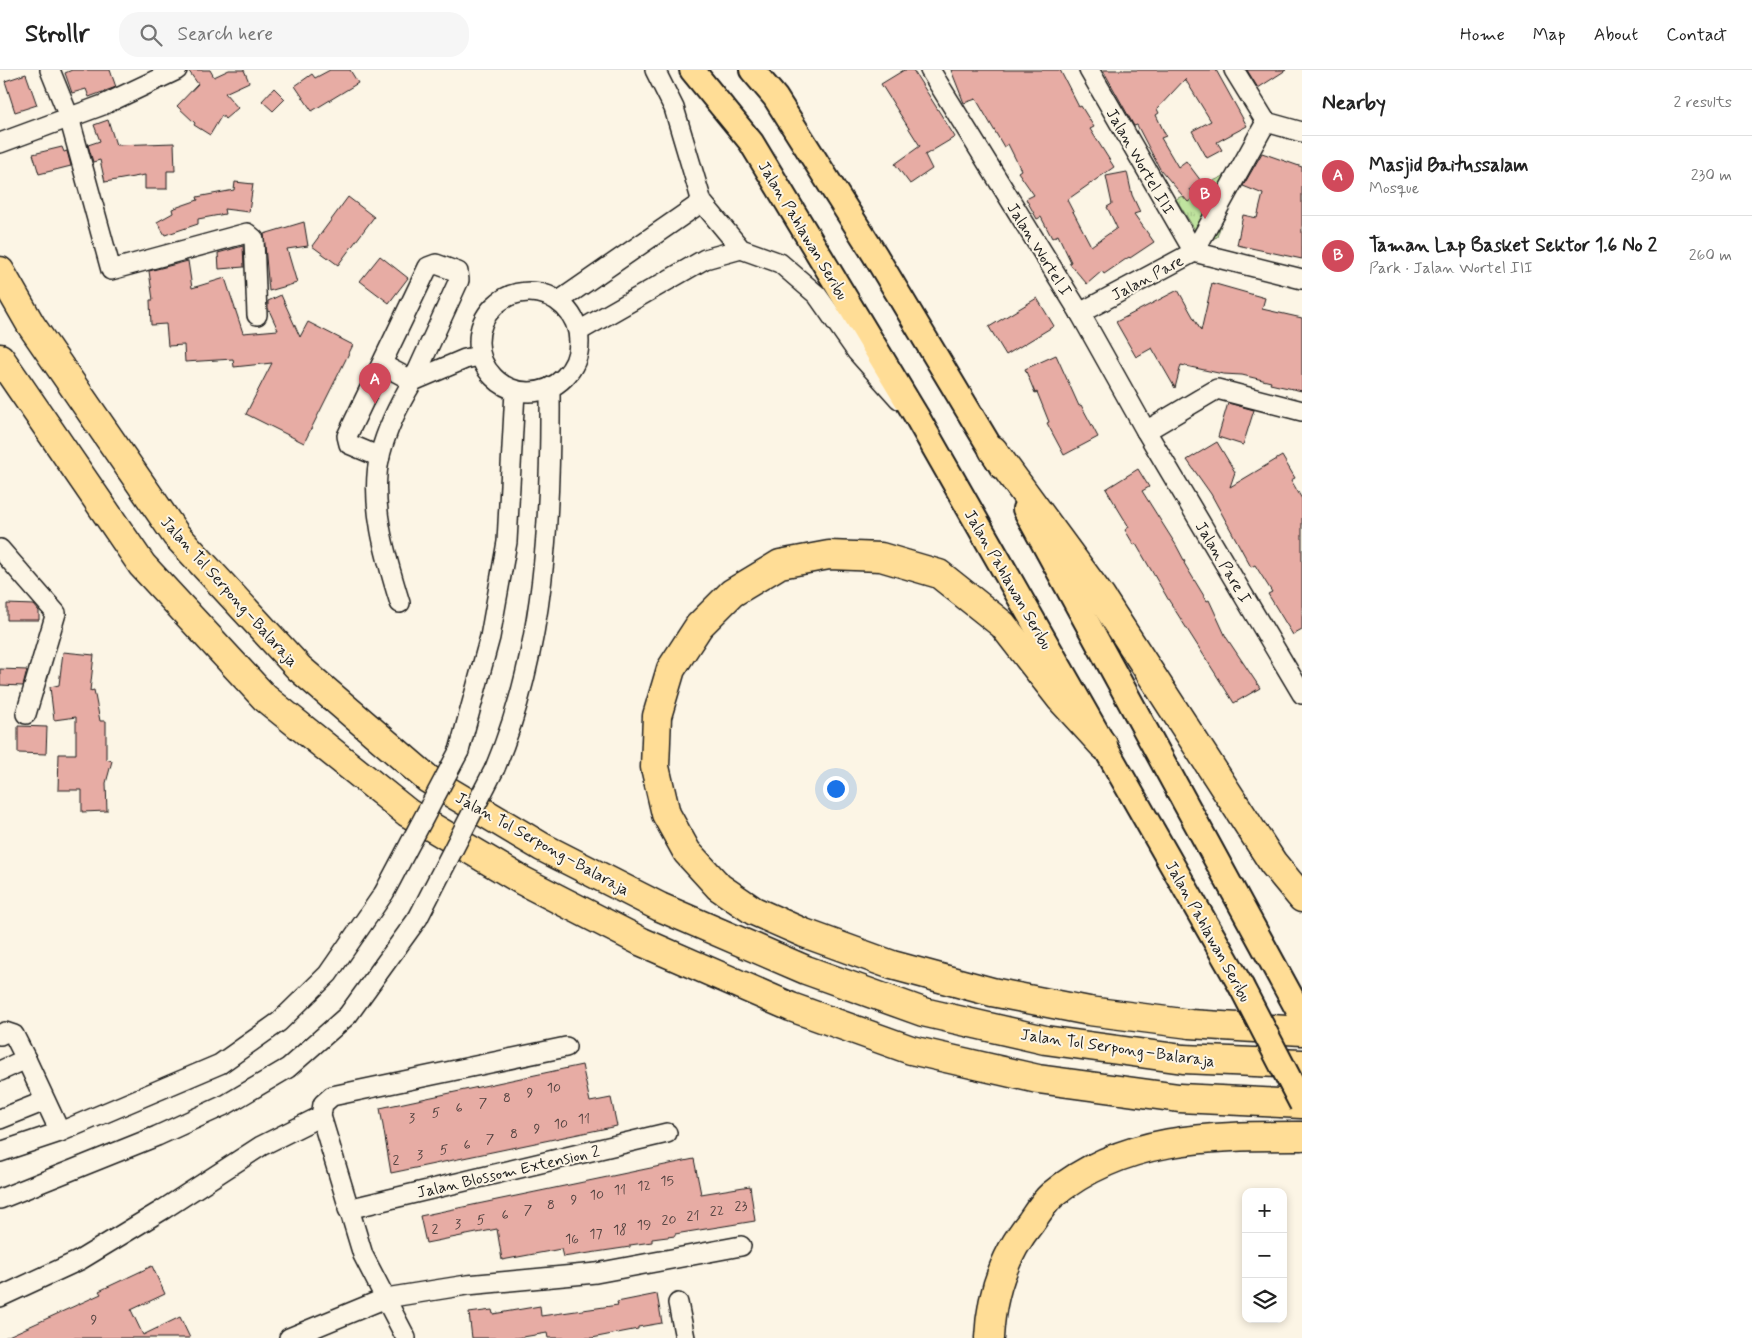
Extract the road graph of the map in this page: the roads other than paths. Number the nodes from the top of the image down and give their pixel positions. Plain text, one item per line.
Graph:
1 (50, 70) edge
2 (177, 70) edge
3 (655, 70) edge
4 (692, 70) edge
5 (752, 70) edge
6 (930, 70) edge
7 (1089, 70) edge
8 (1234, 70) edge
9 (69, 117) junction
10 (1266, 122) junction
11 (1302, 132) edge
12 (0, 143) edge
13 (702, 202) junction
14 (741, 249) junction
15 (1194, 252) junction
16 (0, 271) edge
17 (1302, 278) edge
18 (559, 301) junction
19 (1080, 313) junction
20 (257, 314) dead end
21 (579, 331) junction
22 (479, 356) junction
23 (0, 358) edge
24 (382, 365) junction
25 (413, 381) junction
26 (550, 388) junction
27 (515, 391) junction
28 (1302, 411) edge
29 (917, 418) junction
30 (1146, 431) junction
31 (992, 450) junction
32 (380, 457) junction
33 (0, 549) edge
34 (400, 603) dead end
35 (1302, 694) edge
36 (26, 714) dead end
37 (1103, 745) junction
38 (1302, 898) edge
39 (1302, 1017) edge
40 (1302, 1031) edge
41 (0, 1035) edge
42 (566, 1047) dead end
43 (26, 1059) junction
44 (1302, 1064) edge
45 (0, 1071) edge
46 (45, 1101) junction
47 (1302, 1104) edge
48 (322, 1116) junction
49 (0, 1119) edge
50 (60, 1132) junction
51 (667, 1133) dead end
52 (1302, 1136) edge
53 (0, 1152) edge
54 (0, 1199) edge
55 (348, 1209) junction
56 (741, 1246) dead end
57 (0, 1297) edge
58 (386, 1298) junction
59 (678, 1303) dead end
60 (289, 1338) edge
61 (406, 1338) edge
62 (685, 1338) edge
63 (989, 1338) edge

1 - 9 street
2 - 9 street
3 - 13 street
4 - 29 main road, Jalan Pahlawan Seribu
5 - 31 main road
6 - 19 street, Jalan Wortel I
7 - 15 street, Jalan Wortel III
8 - 10 street
9 - 12 street
9 - 20 street
10 - 11 street
10 - 15 street
13 - 14 street
13 - 18 street
14 - 21 street
14 - 29 street
15 - 17 street, Jalan Pare
15 - 19 street, Jalan Pare
16 - 44 highway, Jalan Tol Serpong–Balaraja
18 - 21 street
18 - 22 street
19 - 30 street, Jalan Wortel I
21 - 26 street
22 - 25 street
22 - 27 street
23 - 47 highway
24 - 25 street
24 - 25 street
24 - 32 street
25 - 32 street
26 - 27 street
26 - 54 street, bridge
27 - 50 street, bridge
28 - 30 street
29 - 37 main road, Jalan Pahlawan Seribu
30 - 35 street, Jalan Pare I
31 - 38 highway
31 - 39 main road
32 - 34 street
33 - 36 street
37 - 40 highway
37 - 47 main road, Jalan Pahlawan Seribu, bridge
41 - 43 street
42 - 48 street
43 - 45 street
43 - 46 street
46 - 49 street
46 - 50 street
48 - 55 street
48 - 57 street
50 - 53 street
51 - 55 street, Jalan Blossom Extension 2
52 - 63 highway
55 - 58 street
56 - 58 street
58 - 60 street
58 - 61 street
59 - 62 street

